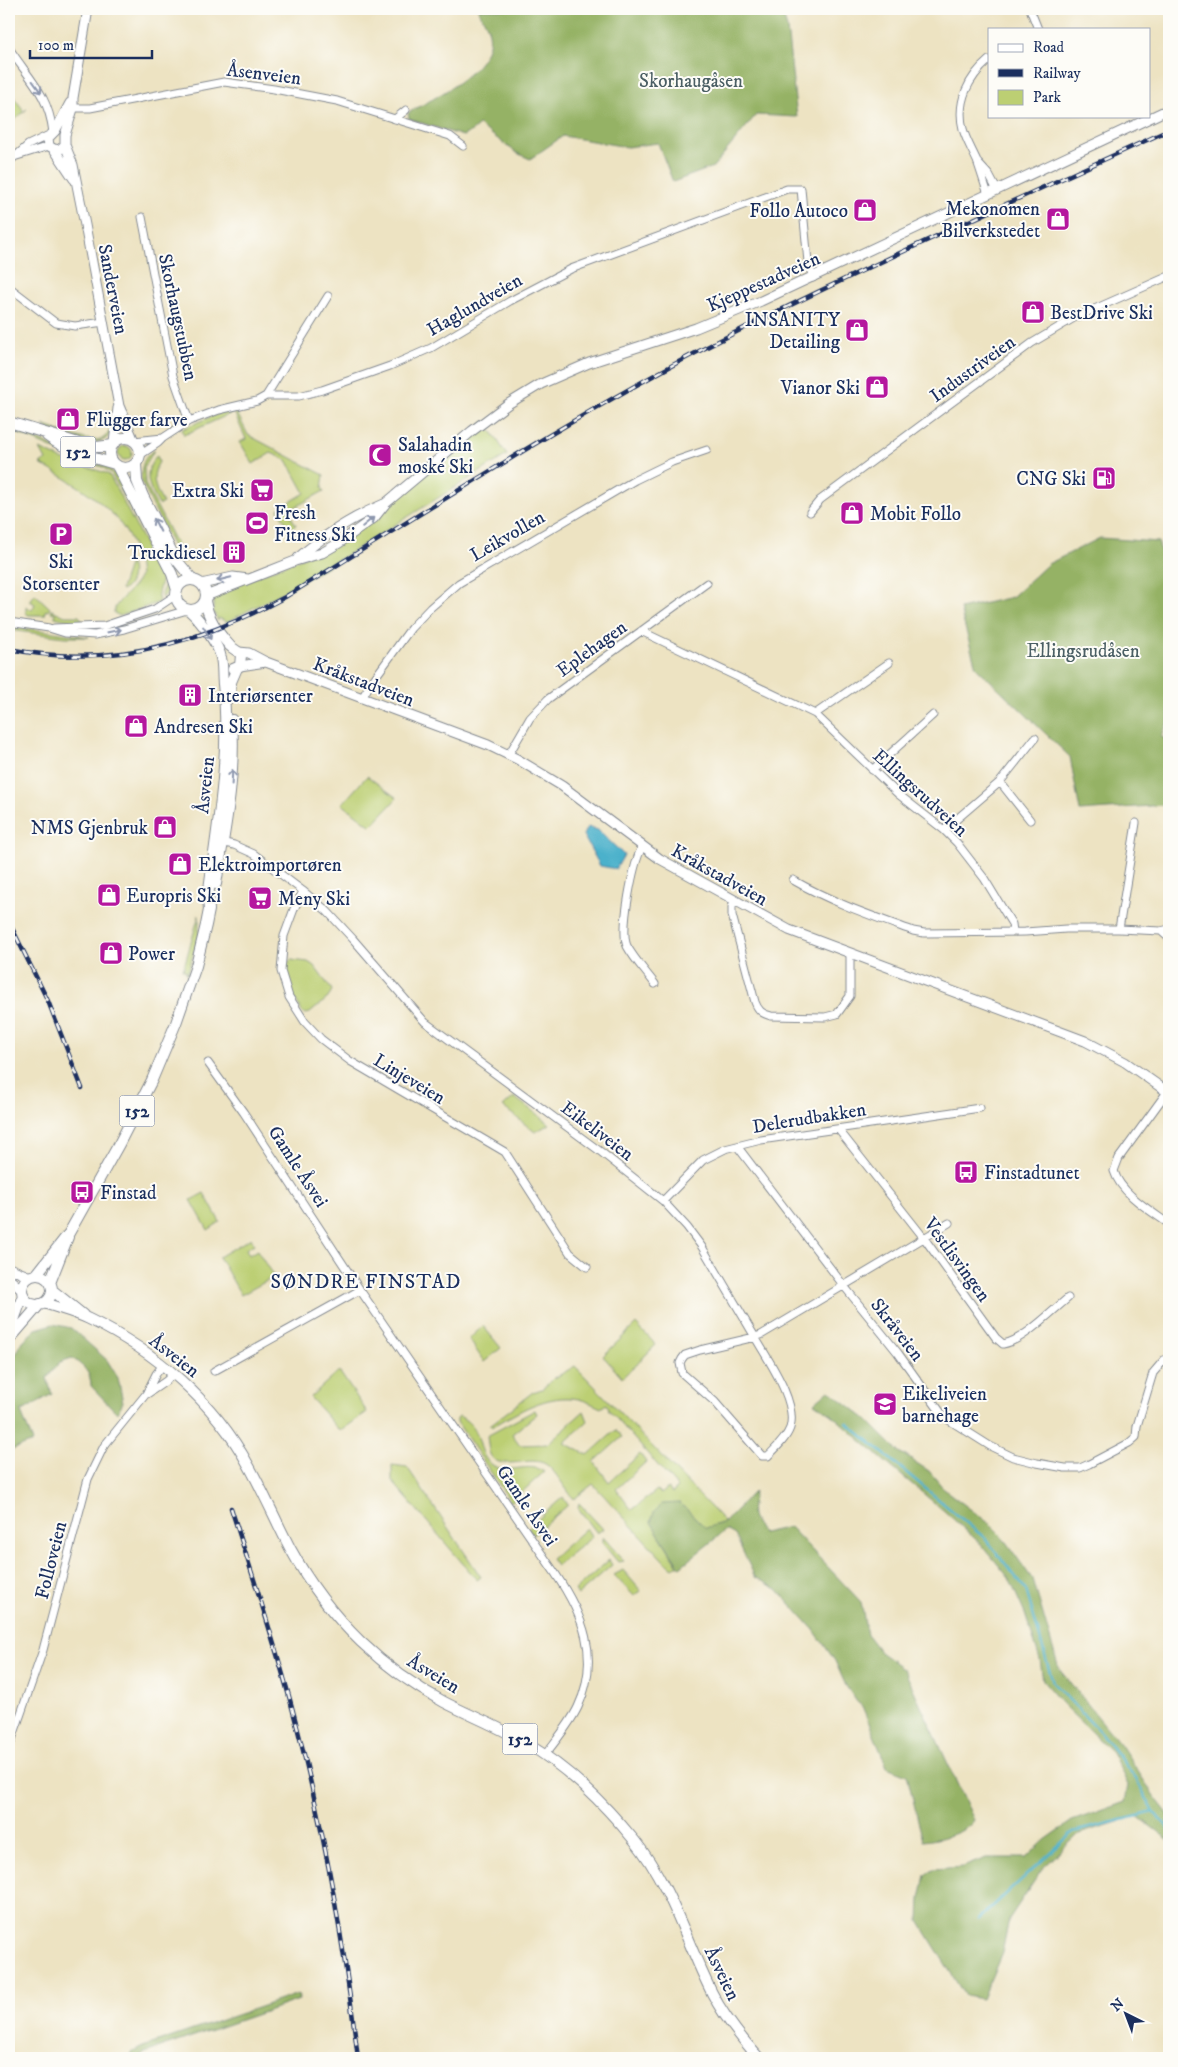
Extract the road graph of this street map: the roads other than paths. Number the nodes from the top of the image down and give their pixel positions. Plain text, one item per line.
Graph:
1 (88, 9) edge
2 (1030, 9) edge
3 (1038, 28) edge
4 (10, 52) edge
5 (988, 61) edge
6 (70, 108) junction
7 (1169, 109) edge
8 (406, 110) dead end
9 (1150, 118) edge
10 (1150, 118) edge
11 (395, 119) junction
12 (52, 133) junction
13 (65, 135) junction
14 (65, 145) junction
15 (463, 146) dead end
16 (52, 148) junction
17 (12, 159) edge
18 (74, 179) junction
19 (993, 192) junction
20 (142, 217) dead end
21 (1169, 276) edge
22 (813, 278) junction
23 (9, 287) edge
24 (328, 296) dead end
25 (104, 322) junction
26 (266, 396) junction
27 (119, 406) junction
28 (9, 422) edge
29 (189, 422) junction
30 (44, 434) junction
31 (163, 438) junction
32 (134, 441) junction
33 (114, 444) junction
34 (707, 450) dead end
35 (138, 459) junction
36 (116, 465) junction
37 (810, 512) dead end
38 (248, 579) junction
39 (197, 582) junction
40 (707, 583) dead end
41 (176, 592) junction
42 (206, 598) junction
43 (188, 610) junction
44 (9, 622) edge
45 (48, 628) junction
46 (642, 632) junction
47 (236, 650) junction
48 (222, 661) junction
49 (266, 662) junction
50 (890, 664) dead end
51 (239, 667) junction
52 (362, 698) junction
53 (815, 714) junction
54 (933, 715) dead end
55 (1035, 738) dead end
56 (509, 754) junction
57 (872, 770) junction
58 (1000, 782) junction
59 (1030, 820) dead end
60 (1136, 823) dead end
61 (944, 830) junction
62 (220, 842) junction
63 (642, 847) junction
64 (793, 880) dead end
65 (303, 891) junction
66 (735, 901) junction
67 (1119, 929) junction
68 (1169, 929) edge
69 (1161, 931) junction
70 (1013, 932) junction
71 (1169, 938) edge
72 (850, 954) junction
73 (654, 984) dead end
74 (208, 1062) dead end
75 (1168, 1093) edge
76 (980, 1108) dead end
77 (838, 1129) junction
78 (737, 1146) junction
79 (663, 1201) junction
80 (949, 1223) dead end
81 (1169, 1224) edge
82 (69, 1233) junction
83 (924, 1238) junction
84 (586, 1267) dead end
85 (9, 1268) edge
86 (32, 1276) junction
87 (9, 1279) edge
88 (51, 1286) junction
89 (844, 1286) junction
90 (360, 1290) junction
91 (23, 1293) junction
92 (1068, 1298) dead end
93 (42, 1304) junction
94 (86, 1317) junction
95 (9, 1334) edge
96 (755, 1336) junction
97 (9, 1340) edge
98 (1164, 1360) dead end
99 (163, 1365) junction
100 (214, 1371) dead end
101 (173, 1374) junction
102 (146, 1394) junction
103 (9, 1748) edge
104 (545, 1755) junction
105 (759, 2058) edge

1 - 6 main road, Sanderveien
2 - 3 street
4 -> 12 street
5 - 19 street
6 - 11 street, Åsenveien
6 - 12 main road, Sanderveien
6 - 13 main road, Sanderveien
7 - 10 main road, Kjeppestadveien
8 - 11 street
9 - 19 main road, Kjeppestadveien
11 - 15 street, Åsenveien
12 - 13 main road
12 - 16 main road, Sanderveien
12 - 17 street
13 - 14 main road, Sanderveien
14 - 16 main road
14 - 18 main road, Sanderveien
16 - 17 street
16 - 18 main road, Sanderveien
18 - 25 main road, Sanderveien
19 - 22 main road, Kjeppestadveien
20 - 29 street, Skorhaugstubben
21 - 37 street, Industriveien
22 - 26 street, Haglundveien
22 - 38 main road, Kjeppestadveien
23 - 25 street
24 - 26 street
25 - 27 main road, Sanderveien
26 - 29 street, Haglundveien
27 - 32 main road, Sanderveien
27 - 33 main road, Sanderveien
28 - 30 main road, 152
29 - 31 street, Haglundveien
30 - 33 main road, 152
30 - 36 main road, 152
31 - 32 street, Haglundveien
31 - 35 street, Haglundveien
32 - 33 main road
32 - 35 main road
33 - 36 main road
34 - 52 street, Leikvollen
35 - 36 main road
39 -> 35 main road
36 - 41 main road, 152
38 -> 39 main road, Kjeppestadveien
38 - 42 main road, Kjeppestadveien
39 - 41 main road
39 - 42 main road
40 - 46 street, Eplehagen
41 - 43 main road, 152
41 - 45 street
42 - 43 main road
42 - 47 main road
45 -> 43 street
43 -> 48 main road, 152
44 - 45 street
46 - 53 street, Ellingsrudveien
46 - 56 street, Eplehagen
47 - 48 main road
47 - 49 main road, Kråkstadveien
47 - 51 main road, 152
48 - 51 main road
48 - 62 main road, Åsveien / 152
49 - 51 main road, Kråkstadveien
49 - 52 main road, Kråkstadveien
50 - 53 street
62 -> 51 main road, Åsveien / 152
52 - 56 main road, Kråkstadveien
53 - 57 street, Ellingsrudveien
54 - 57 street
55 - 58 street
56 - 63 main road, Kråkstadveien
57 - 61 street, Ellingsrudveien
58 - 59 street
58 - 61 street
60 - 67 street
61 - 70 street, Ellingsrudveien
62 - 65 street, Eikeliveien
62 - 82 main road, Åsveien / 152
63 - 66 main road, Kråkstadveien
63 - 73 street
64 - 70 street
65 - 79 street, Eikeliveien
65 - 84 street, Linjeveien
66 - 72 main road, Kråkstadveien
66 - 72 street
67 - 69 street
67 - 70 street
68 - 69 street
69 - 71 street
72 - 75 main road, Kråkstadveien
74 - 90 street, Gamle Åsvei
75 - 81 street
76 - 77 street, Delerudbakken
77 - 78 street, Delerudbakken
77 - 83 street, Vestlisvingen
78 - 79 street, Delerudbakken
78 - 89 street, Skråveien
79 - 96 street, Eikeliveien
80 - 83 street
82 - 86 main road, Åsveien / 152
82 - 88 main road, Åsveien / 152
83 - 89 street
83 - 92 street, Vestlisvingen
85 - 86 main road
86 - 88 main road
86 - 91 main road
87 - 91 main road
88 - 93 main road
88 - 94 main road, Åsveien / 152
89 - 96 street
89 - 98 street, Skråveien
90 - 100 street
90 - 104 street, Gamle Åsvei
91 - 93 main road
91 - 95 main road
93 - 94 main road, Åsveien / 152
93 - 97 main road
94 - 99 main road, Åsveien / 152
96 - 96 street, Eikeliveien
99 - 101 main road, Åsveien / 152
99 - 102 street, Folloveien
101 - 102 street, Folloveien
101 - 104 main road, Åsveien / 152
102 - 103 street, Folloveien
104 - 105 main road, Åsveien / 152

